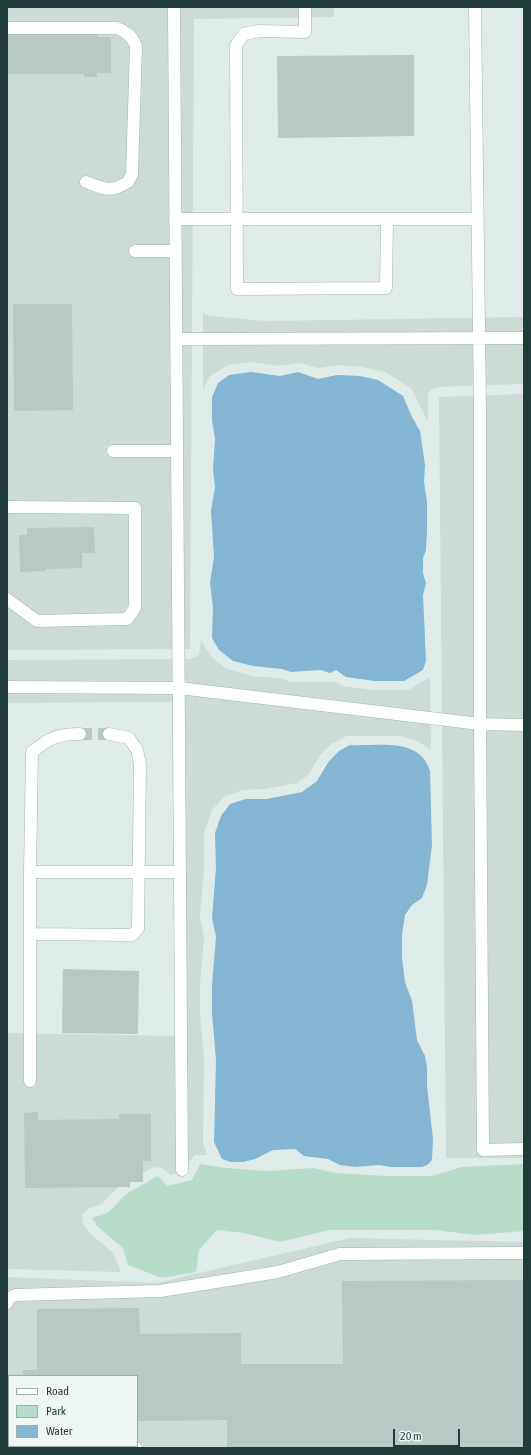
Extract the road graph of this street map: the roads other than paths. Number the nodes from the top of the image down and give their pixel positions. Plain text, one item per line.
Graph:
1 (174, 7) edge
2 (305, 7) edge
3 (475, 7) edge
4 (7, 28) edge
5 (86, 182) dead end
6 (175, 219) junction
7 (236, 219) junction
8 (387, 219) junction
9 (477, 219) junction
10 (135, 251) dead end
11 (175, 251) junction
12 (524, 338) edge
13 (176, 339) junction
14 (478, 339) junction
15 (113, 451) dead end
16 (177, 451) junction
17 (7, 507) edge
18 (7, 599) edge
19 (7, 687) edge
20 (179, 688) junction
21 (480, 724) junction
22 (524, 725) edge
23 (80, 734) tunnel mouth
24 (109, 734) tunnel mouth
25 (30, 872) junction
26 (180, 872) junction
27 (139, 873) junction
28 (30, 934) junction
29 (30, 1081) dead end
30 (524, 1149) edge
31 (182, 1170) dead end
32 (524, 1253) edge
33 (7, 1303) edge

1 - 6 lane
2 - 7 lane
3 - 9 lane
4 - 5 lane
6 - 7 lane
6 - 11 lane
7 - 8 lane
7 - 8 lane
8 - 9 lane
9 - 14 lane
10 - 11 lane
11 - 13 lane
12 - 14 lane
13 - 14 lane
13 - 16 lane
14 - 21 lane
15 - 16 lane
16 - 20 lane
17 - 18 lane
19 - 20 lane
20 - 21 lane
20 - 26 lane
21 - 22 lane
21 - 30 lane
23 - 25 lane
24 - 27 lane
25 - 27 lane
25 - 28 lane
26 - 27 lane
26 - 31 lane
27 - 28 lane
28 - 29 lane
32 - 33 lane

